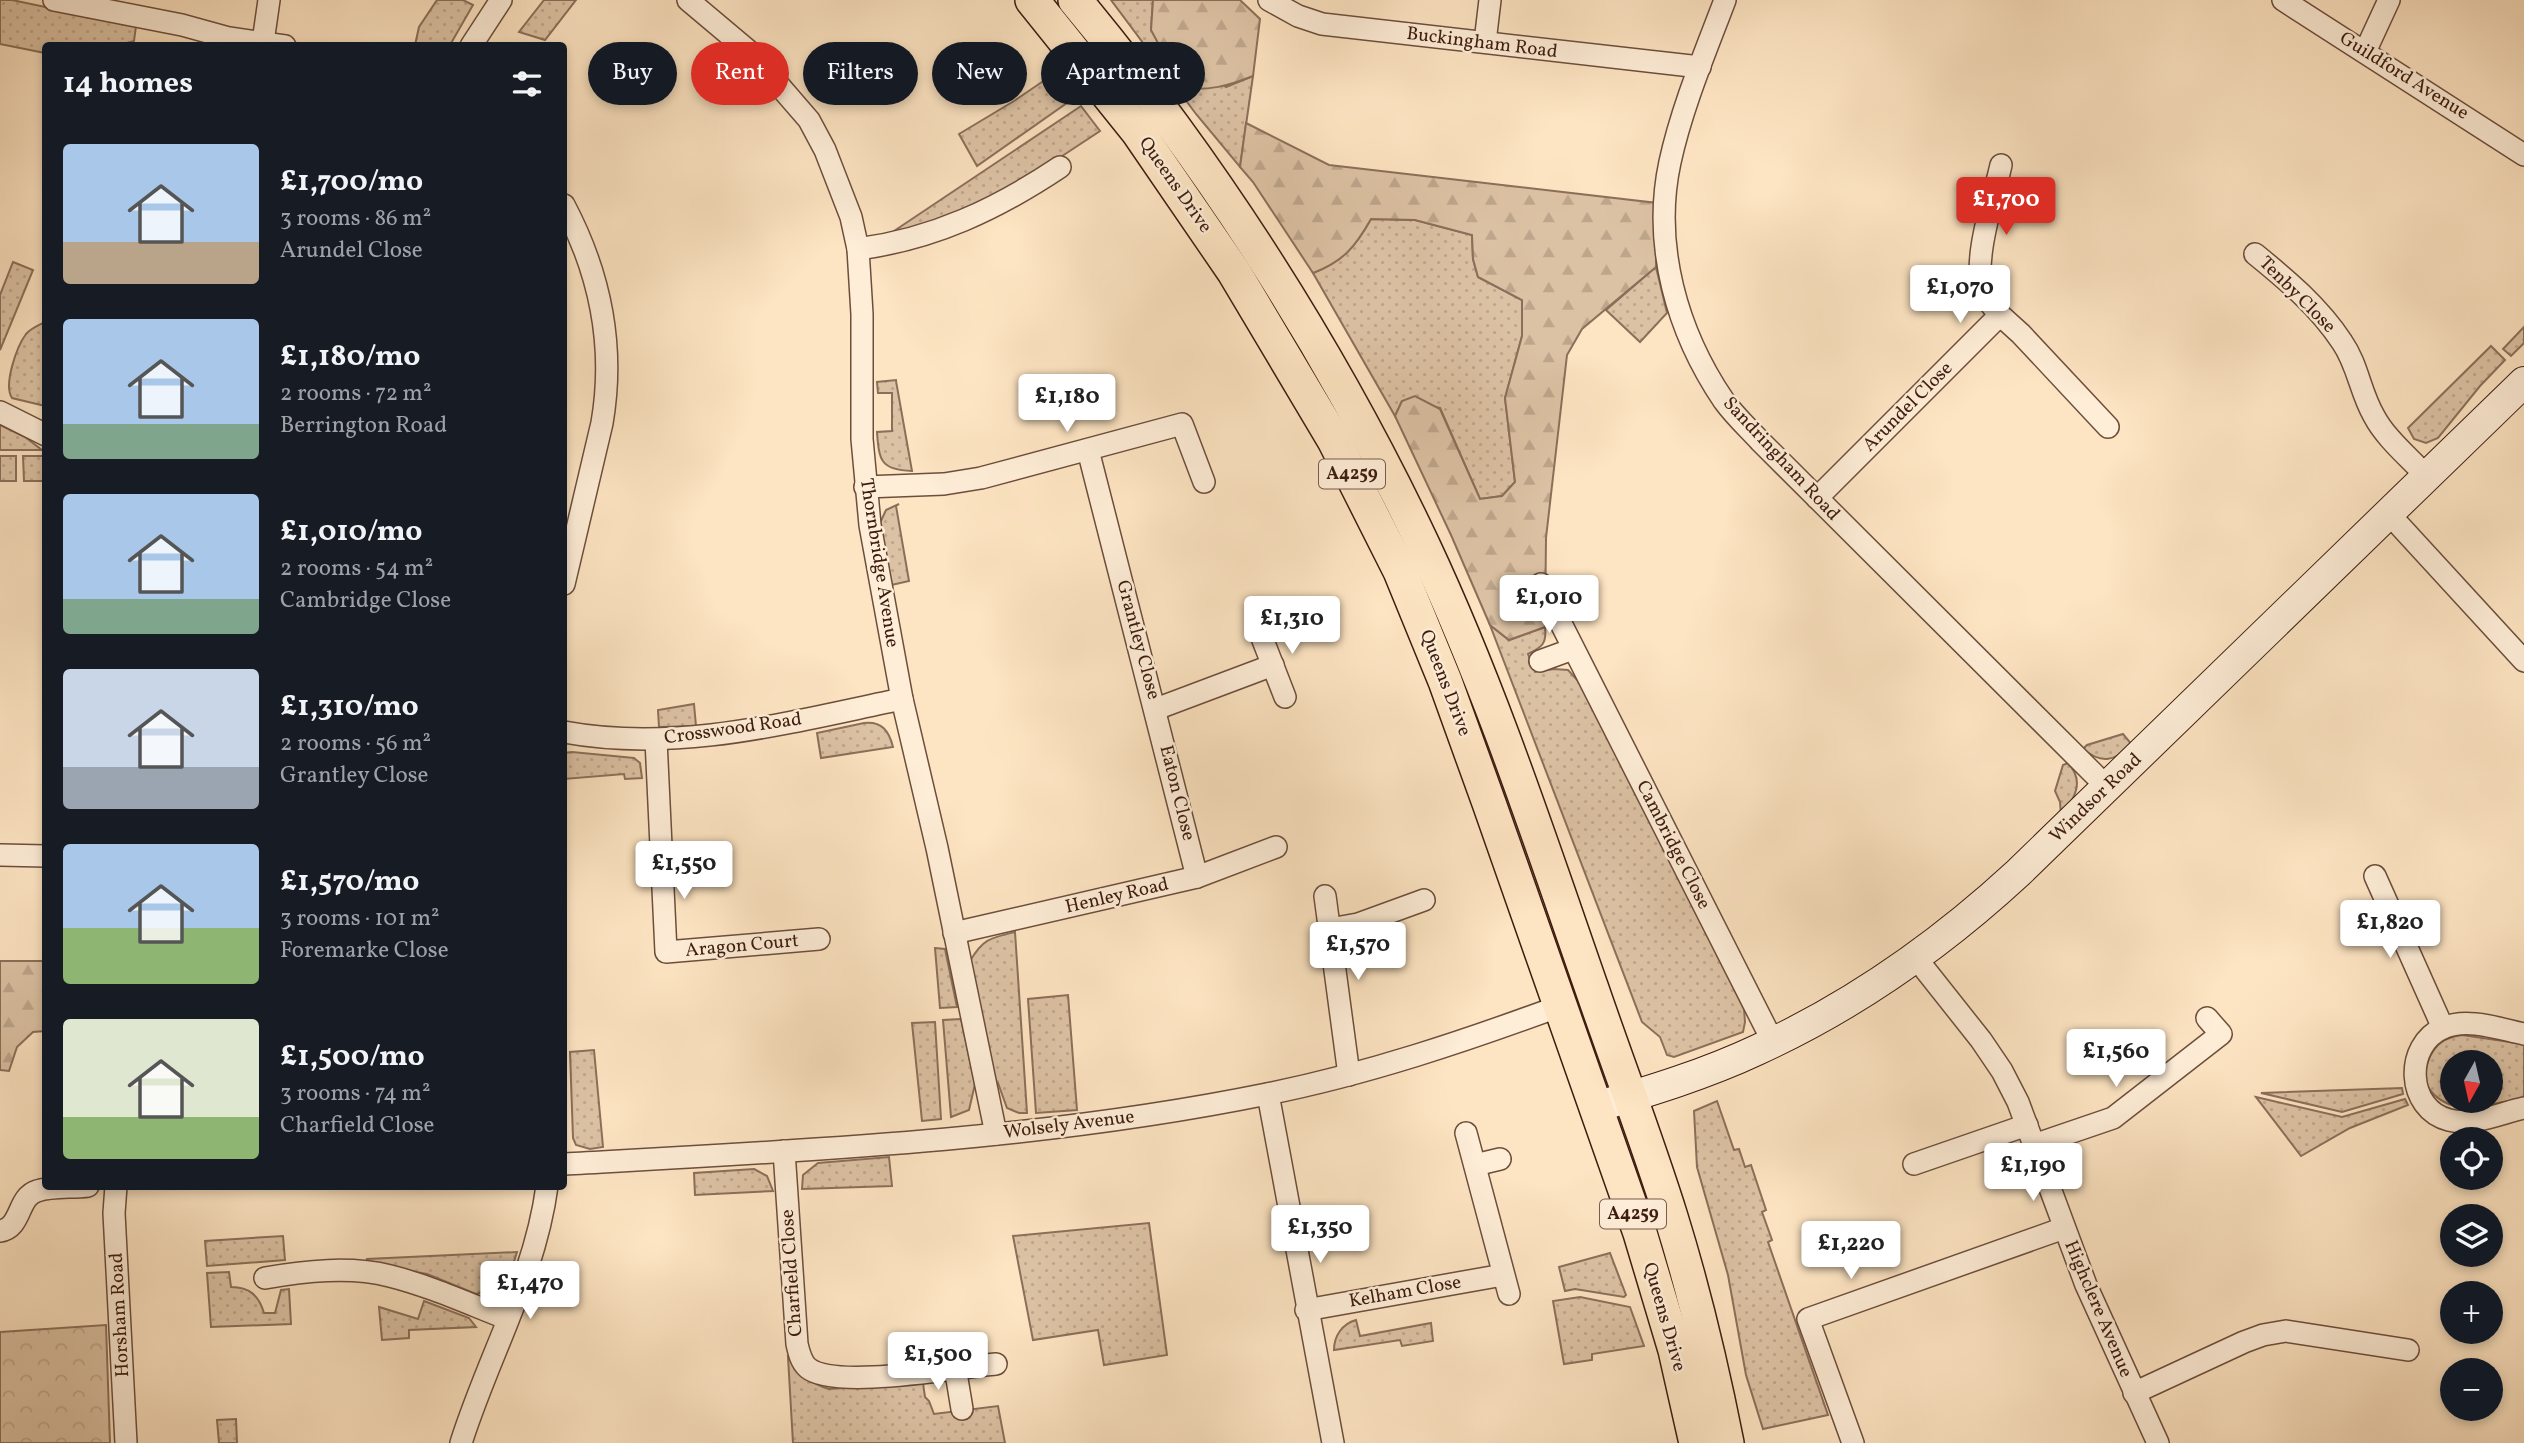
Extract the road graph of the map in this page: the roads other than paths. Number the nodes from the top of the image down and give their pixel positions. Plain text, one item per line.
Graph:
1 (54, 0) edge
2 (269, 0) edge
3 (501, 0) edge
4 (688, 0) edge
5 (1032, 0) edge
6 (1075, 0) edge
7 (1269, 0) edge
8 (1490, 0) edge
9 (1725, 0) edge
10 (2283, 0) edge
11 (2389, 0) edge
12 (260, 42) edge
13 (276, 42) edge
14 (474, 42) edge
15 (1485, 42) junction
16 (2365, 52) junction
17 (1700, 67) junction
18 (2524, 155) edge
19 (2001, 165) dead end
20 (1060, 167) dead end
21 (567, 211) edge
22 (858, 249) junction
23 (2255, 254) dead end
24 (2000, 315) junction
25 (2524, 382) edge
26 (0, 412) edge
27 (2108, 427) dead end
28 (42, 433) edge
29 (1088, 450) junction
30 (2427, 477) junction
31 (1204, 482) dead end
32 (865, 487) junction
33 (1817, 498) junction
34 (572, 510) edge
35 (2389, 514) junction
36 (567, 556) edge
37 (1541, 584) dead end
38 (1259, 630) dead end
39 (1573, 649) junction
40 (1540, 661) dead end
41 (2524, 661) edge
42 (1273, 665) junction
43 (1285, 697) dead end
44 (902, 699) junction
45 (1156, 709) junction
46 (567, 733) edge
47 (656, 740) junction
48 (2107, 787) junction
49 (1276, 847) dead end
50 (0, 855) edge
51 (42, 856) edge
52 (2375, 876) dead end
53 (1198, 877) junction
54 (1325, 896) dead end
55 (1424, 900) dead end
56 (1330, 929) junction
57 (954, 933) junction
58 (819, 939) dead end
59 (1916, 958) junction
60 (1560, 1006) junction
61 (2207, 1018) dead end
62 (2443, 1028) junction
63 (2524, 1034) edge
64 (1773, 1042) junction
65 (1349, 1075) junction
66 (1268, 1094) junction
67 (1631, 1097) junction
68 (1596, 1107) junction
69 (2524, 1108) edge
70 (1466, 1133) dead end
71 (996, 1134) junction
72 (2031, 1135) junction
73 (784, 1151) junction
74 (1500, 1159) dead end
75 (567, 1164) edge
76 (1913, 1164) dead end
77 (1475, 1166) junction
78 (46, 1190) edge
79 (116, 1190) edge
80 (546, 1190) edge
81 (2064, 1228) junction
82 (0, 1231) edge
83 (265, 1278) dead end
84 (1306, 1310) junction
85 (508, 1319) junction
86 (2408, 1350) dead end
87 (996, 1363) dead end
88 (955, 1367) junction
89 (2134, 1393) junction
90 (962, 1409) dead end
91 (126, 1443) edge
92 (461, 1443) edge
93 (1333, 1443) edge
94 (1696, 1443) edge
95 (1727, 1443) edge
96 (1853, 1443) edge
97 (2158, 1443) edge

1 - 12 street
2 - 13 street
3 - 14 street
4 - 22 street, Thornbridge Avenue
5 - 60 main road, Queens Drive / A4259
6 - 67 main road, Queens Drive / A4259
7 - 15 street, Buckingham Road
8 - 15 street
9 - 17 street, Sandringham Road
10 - 16 street, Guildford Avenue
11 - 16 street
15 - 17 street, Buckingham Road
16 - 18 street, Guildford Avenue
17 - 33 street, Sandringham Road
19 - 24 street
20 - 22 street
21 - 34 street
22 - 32 street, Thornbridge Avenue
23 - 30 street, Tenby Close
24 - 27 street
24 - 33 street, Arundel Close
25 - 30 street, Windsor Road
26 - 28 street
29 - 31 street
29 - 32 street
29 - 45 street, Grantley Close
30 - 35 street, Windsor Road
32 - 44 street, Thornbridge Avenue
33 - 48 street, Sandringham Road
34 - 36 street
35 - 41 street
35 - 48 street, Windsor Road
37 - 39 street, Cambridge Close
38 - 42 street
39 - 40 street
39 - 64 street, Cambridge Close
42 - 43 street
42 - 45 street, Grantley Close
44 - 47 street, Crosswood Road
44 - 57 street, Thornbridge Avenue
45 - 53 street, Eaton Close
46 - 47 street, Crosswood Road
47 - 58 street, Aragon Court
48 - 59 street, Windsor Road
49 - 53 street, Henley Road
50 - 51 street
52 - 62 street
53 - 57 street, Henley Road
54 - 56 street
55 - 56 street
56 - 65 street
57 - 71 street, Thornbridge Avenue
59 - 64 street, Windsor Road
59 - 72 street, Highclere Avenue
60 - 65 street, Wolsely Avenue
60 - 68 main road, Queens Drive / A4259
61 - 72 street
62 - 63 street
62 - 69 street
64 - 67 street, Windsor Road
65 - 66 street, Wolsely Avenue
66 - 71 street, Wolsely Avenue
66 - 84 street
67 - 68 street, Windsor Road
67 - 95 main road, Queens Drive / A4259
68 - 94 main road, Queens Drive / A4259
70 - 77 street, Kelham Close
71 - 73 street, Wolsely Avenue
72 - 76 street
72 - 81 street, Highclere Avenue
73 - 75 street, Wolsely Avenue
73 - 88 street, Charfield Close
74 - 77 street
77 - 84 street, Kelham Close
78 - 82 street
79 - 91 street, Horsham Road
80 - 85 street
81 - 89 street, Highclere Avenue
81 - 96 street
83 - 85 street
84 - 93 street
85 - 92 street
86 - 89 street
87 - 88 street, Charfield Close
88 - 90 street
89 - 97 street, Highclere Avenue

